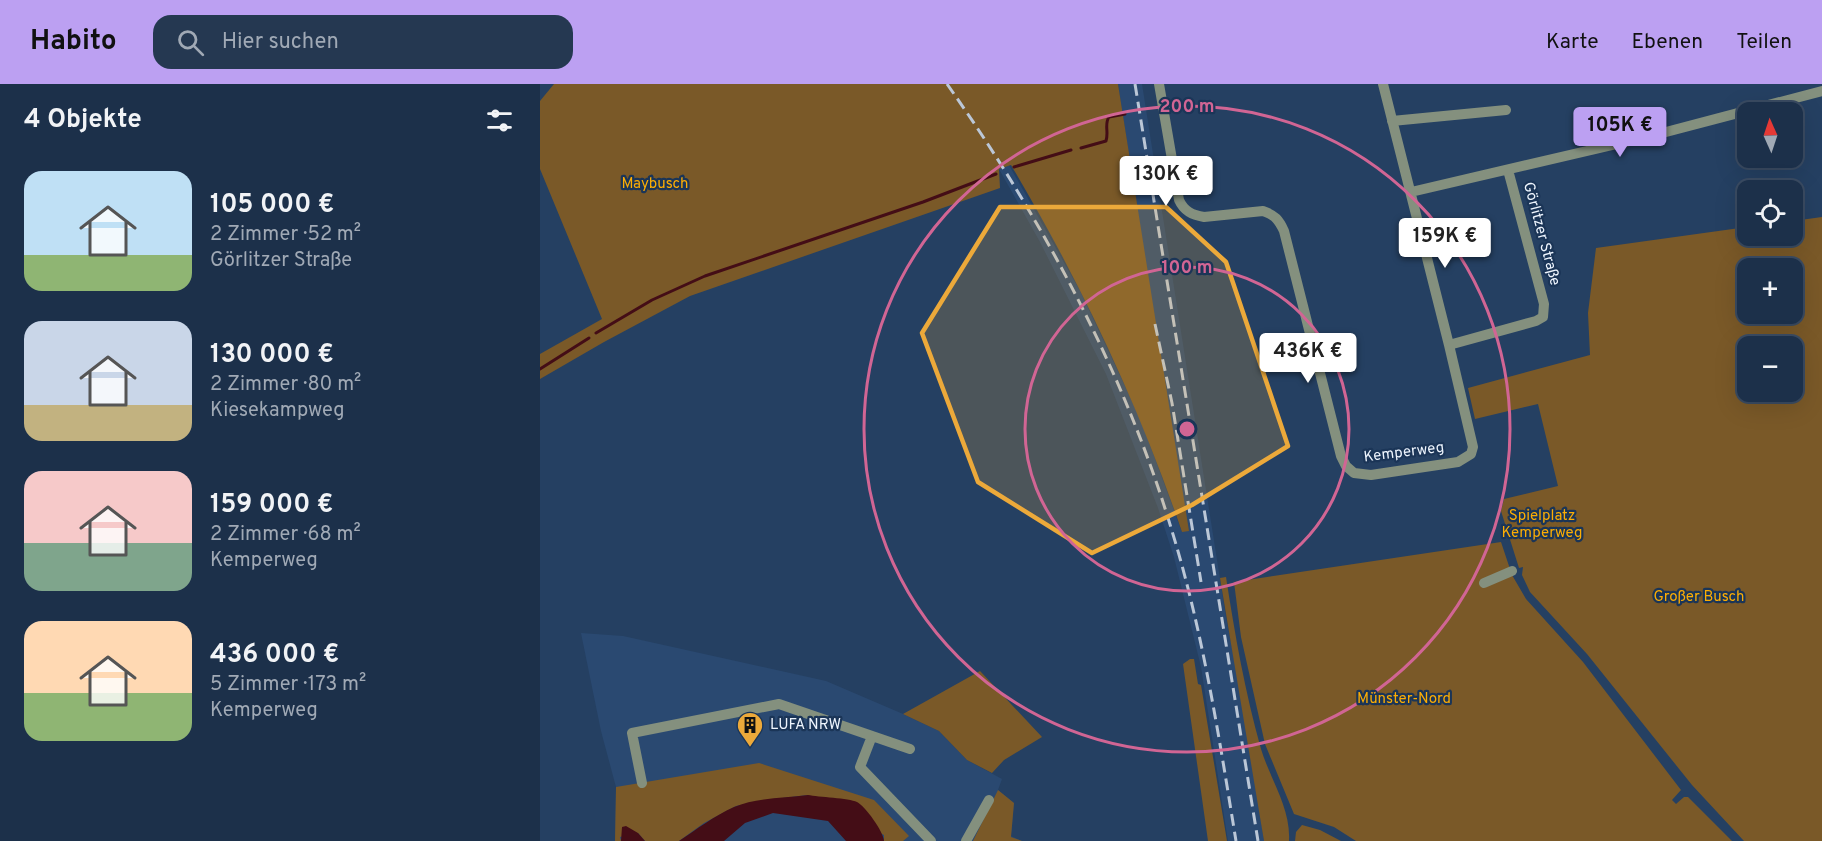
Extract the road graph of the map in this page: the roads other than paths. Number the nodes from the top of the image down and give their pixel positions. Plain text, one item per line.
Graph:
1 (1160, 84) edge
2 (1383, 84) edge
3 (1822, 91) edge
4 (1506, 110) dead end
5 (1392, 121) junction
6 (1508, 170) junction
7 (1411, 192) junction
8 (1449, 345) junction
9 (1512, 571) dead end
10 (1484, 583) dead end
11 (872, 736) junction
12 (910, 749) dead end
13 (642, 783) dead end
14 (988, 800) dead end
15 (928, 840) edge
16 (966, 841) edge

1 - 8 street, Kemperweg
2 - 5 street, Kemperweg
3 - 6 street, Görlitzer Straße
4 - 5 street
5 - 7 street, Kemperweg
6 - 7 street, Görlitzer Straße
6 - 8 street, Görlitzer Straße
7 - 8 street, Kemperweg
9 - 10 street
11 - 12 street
11 - 13 street
11 - 15 street
14 - 16 street

